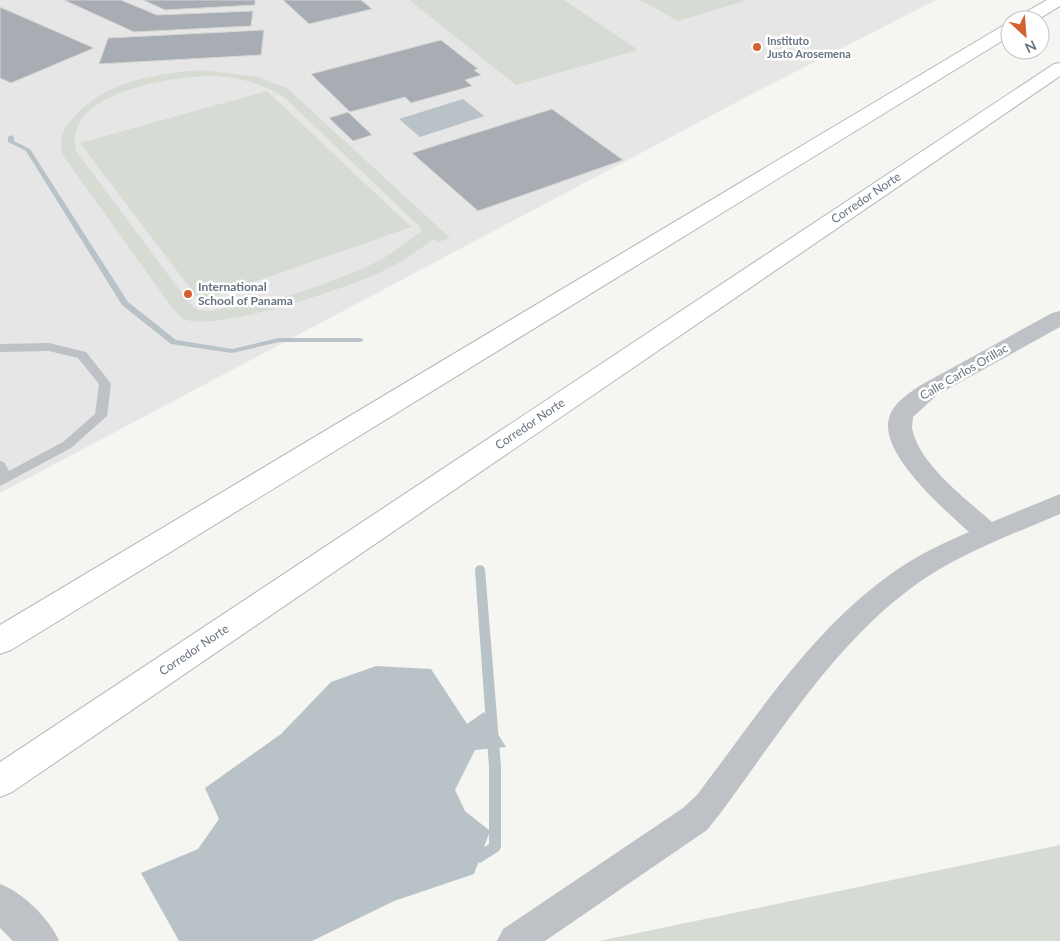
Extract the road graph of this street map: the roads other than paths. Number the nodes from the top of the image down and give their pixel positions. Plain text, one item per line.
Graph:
1 (1058, 0) edge
2 (1042, 10) edge
3 (1000, 35) edge
4 (1060, 68) edge
5 (1060, 318) edge
6 (0, 348) edge
7 (0, 465) edge
8 (3, 479) edge
9 (1060, 503) edge
10 (988, 534) junction
11 (0, 641) edge
12 (0, 781) edge
13 (0, 902) edge
14 (40, 941) edge
15 (516, 941) edge

1 - 2 highway
3 - 11 highway
4 - 12 highway, Corredor Norte
5 - 10 street, Calle Carlos Orillac
6 - 8 lane
7 - 8 lane
9 - 10 street
10 - 15 street
13 - 14 street

